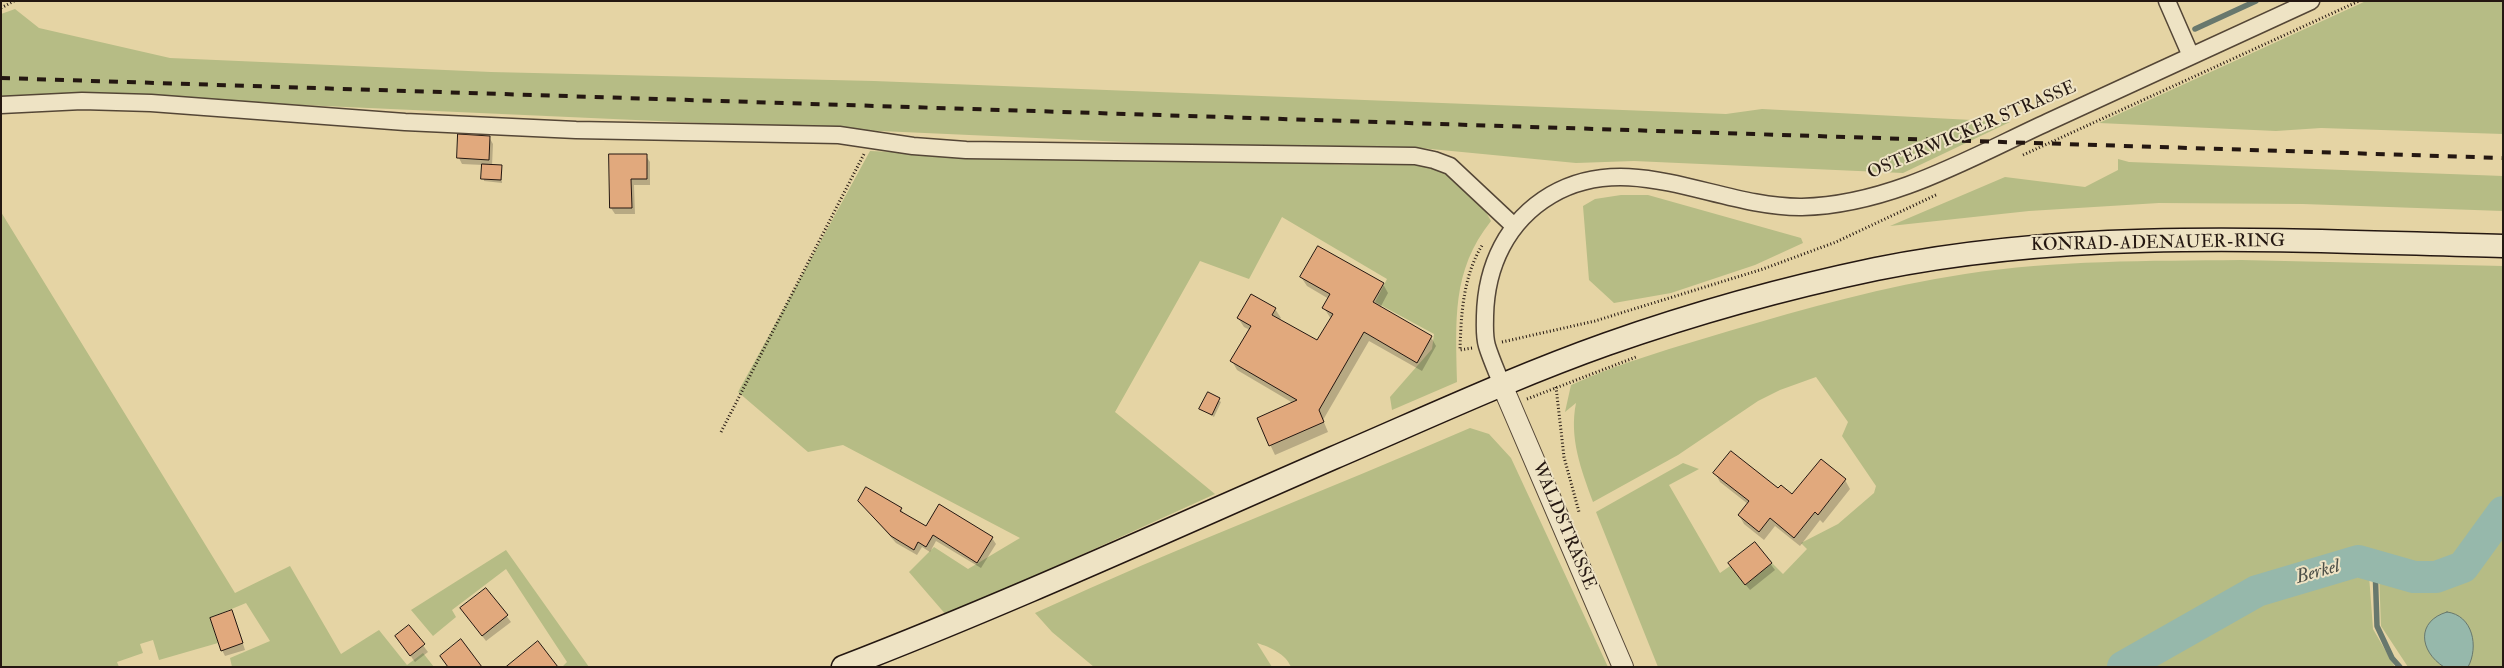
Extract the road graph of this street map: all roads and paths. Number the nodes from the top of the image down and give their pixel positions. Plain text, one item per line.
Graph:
1 (14, 1) edge
2 (2167, 1) edge
3 (2311, 1) edge
4 (2359, 1) edge
5 (1, 8) edge
6 (2191, 56) junction
7 (2140, 102) dead end
8 (1, 105) edge
9 (868, 139) junction
10 (1514, 226) junction
11 (2503, 246) edge
12 (1763, 269) dead end
13 (1556, 330) dead end
14 (1642, 355) dead end
15 (1502, 384) junction
16 (1556, 388) junction
17 (1511, 405) junction
18 (721, 432) dead end
19 (1579, 514) dead end
20 (843, 667) edge
21 (1623, 667) edge

1 - 5 path
2 - 6 street
3 - 6 street, OSTERWICKER STRASSE
4 - 7 path
6 - 10 street, OSTERWICKER STRASSE
8 - 9 street
9 - 10 street
9 - 18 path
10 - 15 street, OSTERWICKER STRASSE
11 - 15 main road, KONRAD-ADENAUER-RING
12 - 13 path
14 - 16 path
15 - 17 street, WALDSTRASSE
15 - 20 main road, KONRAD-ADENAUER-RING
16 - 17 path
16 - 19 path
17 - 21 street, WALDSTRASSE

